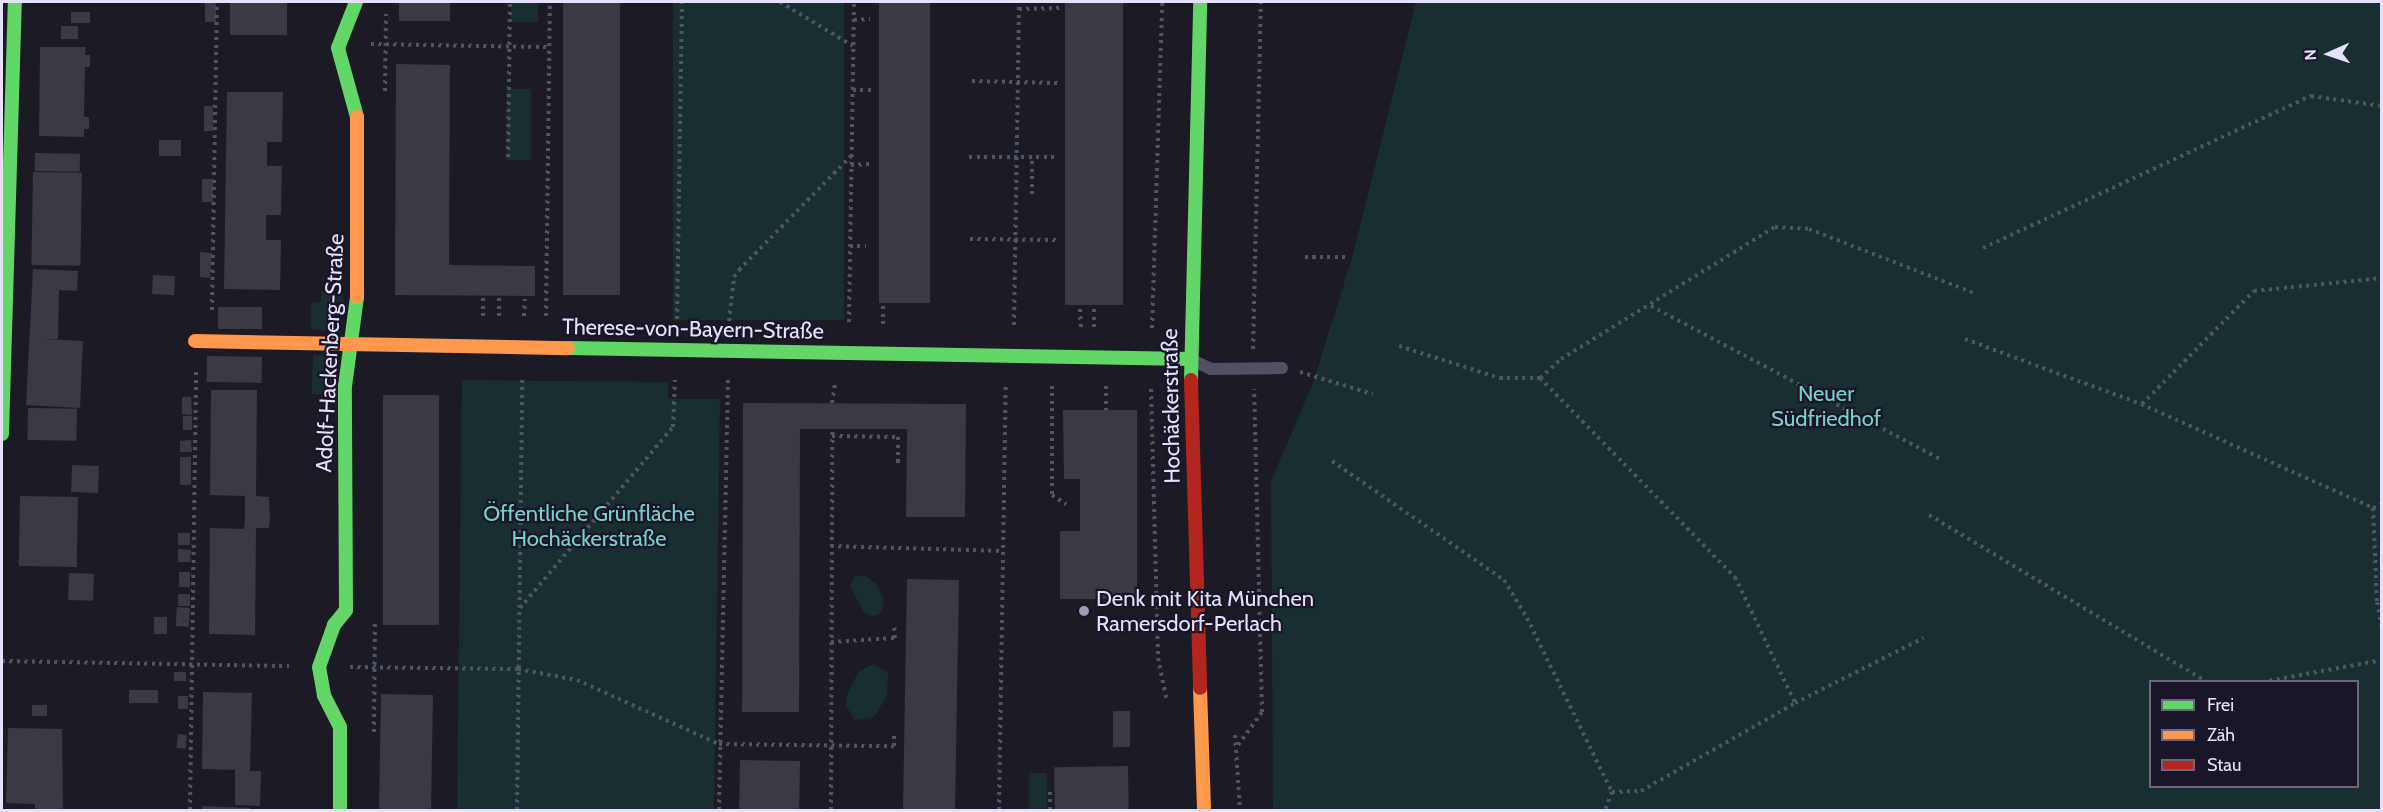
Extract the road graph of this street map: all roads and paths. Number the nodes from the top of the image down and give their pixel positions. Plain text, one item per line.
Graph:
1 (15, 2) edge
2 (217, 2) edge
3 (356, 2) edge
4 (510, 2) edge
5 (550, 2) edge
6 (682, 2) edge
7 (780, 2) edge
8 (854, 2) edge
9 (1019, 2) edge
10 (1162, 2) edge
11 (1200, 2) edge
12 (1261, 2) edge
13 (1060, 8) dead end
14 (1019, 9) junction
15 (870, 19) dead end
16 (854, 20) junction
17 (371, 44) dead end
18 (510, 46) junction
19 (550, 46) junction
20 (854, 46) junction
21 (972, 81) dead end
22 (1018, 82) junction
23 (1058, 83) dead end
24 (853, 90) junction
25 (872, 90) dead end
26 (2381, 107) edge
27 (852, 156) junction
28 (969, 157) dead end
29 (1018, 157) junction
30 (1032, 157) junction
31 (1058, 157) dead end
32 (508, 158) dead end
33 (871, 164) dead end
34 (852, 165) junction
35 (1032, 194) dead end
36 (970, 239) dead end
37 (1015, 239) junction
38 (1056, 240) dead end
39 (850, 246) junction
40 (866, 246) dead end
41 (1983, 248) dead end
42 (1305, 257) dead end
43 (1350, 257) dead end
44 (2382, 278) edge
45 (1974, 293) dead end
46 (483, 298) dead end
47 (499, 298) dead end
48 (525, 299) dead end
49 (730, 301) dead end
50 (883, 306) dead end
51 (1650, 306) junction
52 (1080, 309) dead end
53 (1094, 309) dead end
54 (483, 322) dead end
55 (499, 322) dead end
56 (524, 322) dead end
57 (883, 328) dead end
58 (1081, 329) dead end
59 (1094, 329) dead end
60 (1152, 330) dead end
61 (1965, 339) dead end
62 (195, 341) dead end
63 (212, 341) junction
64 (351, 344) junction
65 (1399, 346) dead end
66 (546, 347) junction
67 (676, 349) junction
68 (728, 350) junction
69 (844, 352) junction
70 (1010, 356) junction
71 (1052, 356) junction
72 (1190, 359) junction
73 (1253, 368) junction
74 (1282, 368) dead end
75 (1314, 376) dead end
76 (1540, 378) junction
77 (522, 379) dead end
78 (1106, 381) dead end
79 (1151, 382) dead end
80 (196, 394) dead end
81 (1373, 394) dead end
82 (2141, 404) junction
83 (1106, 410) dead end
84 (832, 429) dead end
85 (2, 434) edge
86 (832, 436) junction
87 (1940, 459) dead end
88 (1332, 461) dead end
89 (898, 463) dead end
90 (1065, 504) dead end
91 (2382, 504) edge
92 (2373, 508) junction
93 (1929, 515) dead end
94 (831, 546) junction
95 (1003, 551) junction
96 (2379, 603) edge
97 (520, 608) junction
98 (375, 612) dead end
99 (894, 624) dead end
100 (2382, 628) edge
101 (1923, 638) dead end
102 (831, 642) junction
103 (2382, 660) edge
104 (2, 661) edge
105 (192, 663) junction
106 (320, 667) junction
107 (375, 667) junction
108 (518, 669) junction
109 (2205, 680) edge
110 (2268, 680) edge
111 (1795, 703) junction
112 (1169, 712) dead end
113 (374, 732) dead end
114 (894, 732) dead end
115 (720, 744) junction
116 (832, 746) junction
117 (1050, 791) dead end
118 (1612, 792) junction
119 (190, 810) edge
120 (340, 810) edge
121 (517, 810) edge
122 (719, 810) edge
123 (831, 810) edge
124 (999, 810) edge
125 (1050, 810) edge
126 (1204, 810) edge
127 (1240, 810) edge
128 (1605, 810) edge

1 - 85 street
2 - 63 path
3 - 64 street, Adolf-Hackenberg-Straße
4 - 18 path
5 - 19 path
6 - 67 path
7 - 20 path
8 - 16 path
9 - 14 path
10 - 60 path
11 - 72 street, Hochäckerstraße
12 - 73 path
13 - 14 path
14 - 22 path
15 - 16 path
16 - 20 path
17 - 18 path
18 - 19 path
18 - 32 path
19 - 66 path
20 - 24 path
21 - 22 path
22 - 23 path
22 - 29 path
24 - 25 path
24 - 27 path
26 - 41 path
27 - 34 path
27 - 49 path
28 - 29 path
29 - 30 path
29 - 37 path
30 - 31 path
30 - 35 path
33 - 34 path
34 - 39 path
36 - 37 path
37 - 38 path
37 - 70 path
39 - 40 path
39 - 69 path
42 - 43 path
44 - 82 path
45 - 51 path
46 - 54 path
47 - 55 path
48 - 56 path
50 - 57 path
51 - 76 path
51 - 87 path
52 - 58 path
53 - 59 path
61 - 82 path
62 - 63 street, Therese-von-Bayern-Straße
63 - 64 street, Therese-von-Bayern-Straße
64 - 66 street, Therese-von-Bayern-Straße
64 - 106 street, Adolf-Hackenberg-Straße
65 - 76 path
66 - 67 street, Therese-von-Bayern-Straße
67 - 68 street, Therese-von-Bayern-Straße
67 - 97 path
68 - 69 street, Therese-von-Bayern-Straße
68 - 115 path
69 - 70 street, Therese-von-Bayern-Straße
70 - 71 street, Therese-von-Bayern-Straße
70 - 95 path
71 - 72 street, Therese-von-Bayern-Straße
71 - 90 path
72 - 73 lane
72 - 126 street, Hochäckerstraße
73 - 74 lane
73 - 127 path
75 - 81 path
76 - 111 path
77 - 97 path
78 - 83 path
79 - 112 path
80 - 105 path
82 - 92 path
84 - 86 path
86 - 89 path
86 - 94 path
88 - 118 path
91 - 92 path
92 - 96 path
93 - 109 path
94 - 95 path
94 - 102 path
95 - 124 path
96 - 100 path
97 - 108 path
98 - 107 path
99 - 102 path
101 - 111 path
102 - 116 path
103 - 110 path
104 - 105 path
105 - 106 path
105 - 119 path
106 - 107 path
106 - 120 street, Adolf-Hackenberg-Straße
107 - 108 path
107 - 113 path
108 - 115 path
108 - 121 path
111 - 118 path
114 - 116 path
115 - 116 path
115 - 122 path
116 - 123 path
117 - 125 path
118 - 128 path

